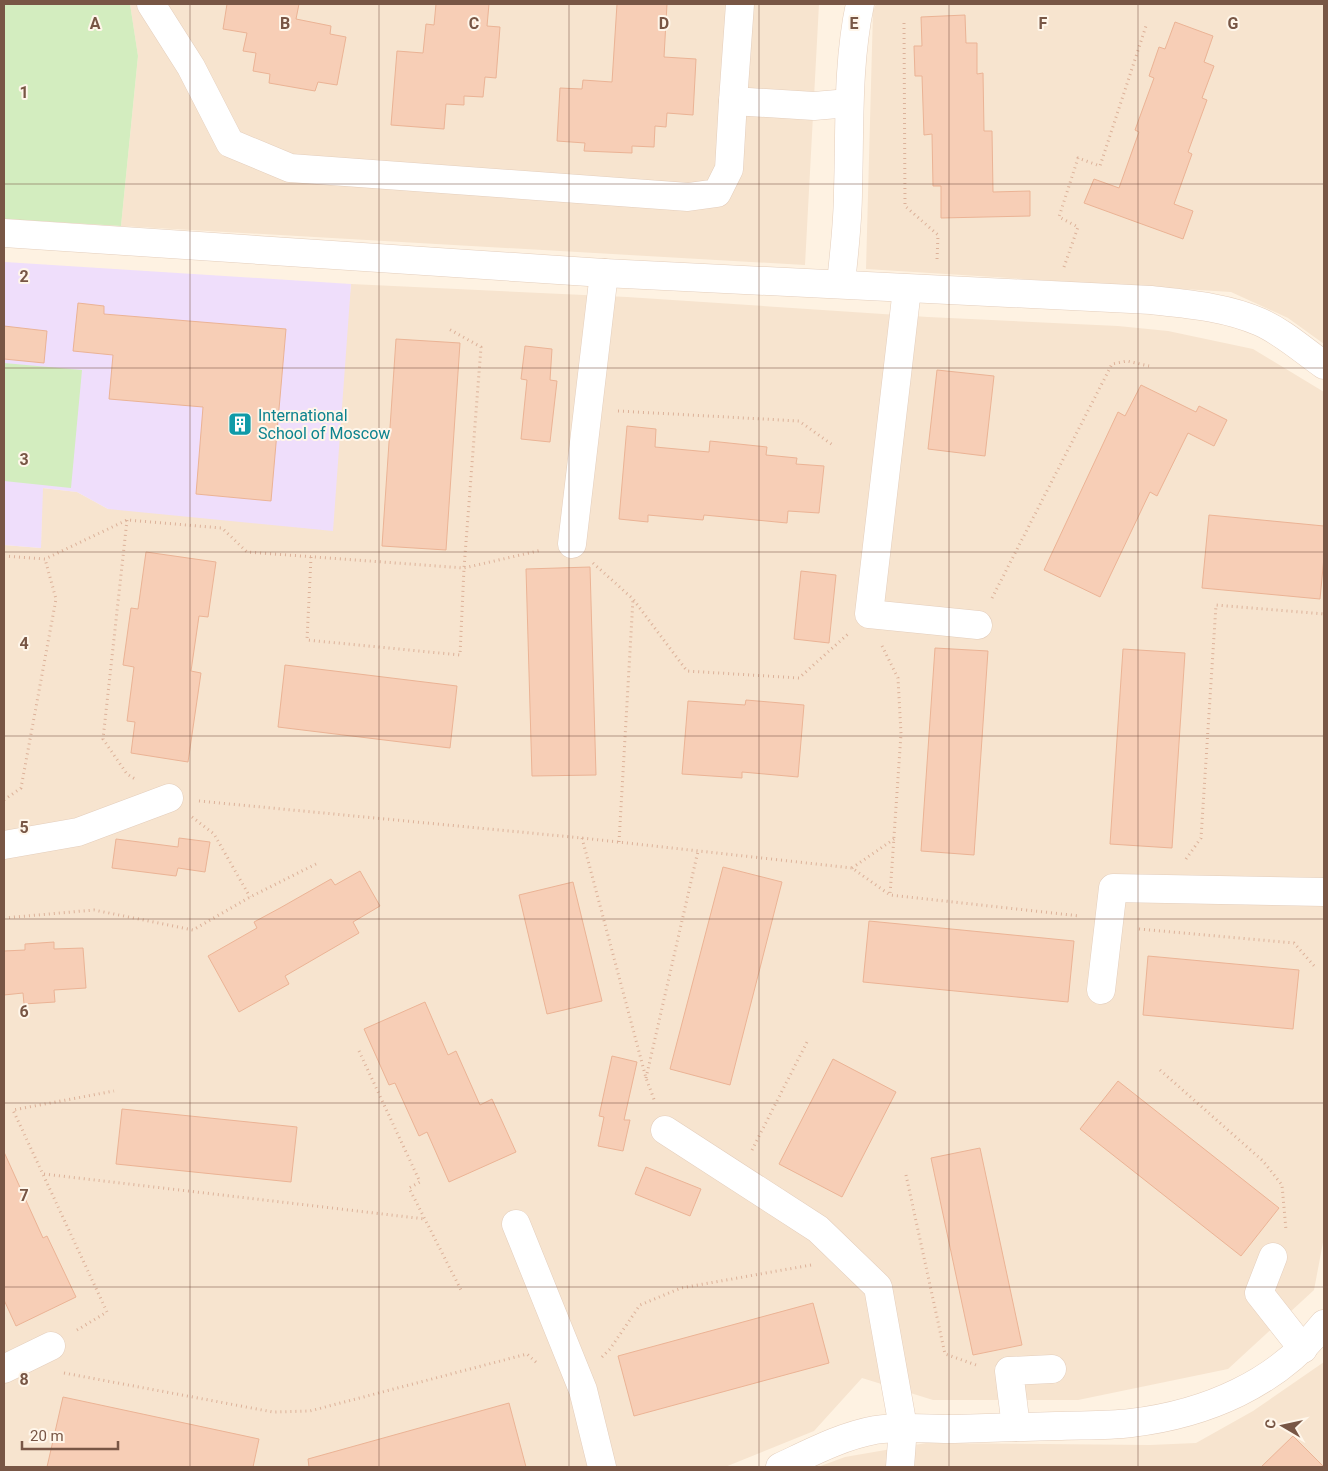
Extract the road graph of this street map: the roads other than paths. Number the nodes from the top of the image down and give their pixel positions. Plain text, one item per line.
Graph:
1 (151, 4) edge
2 (740, 4) edge
3 (860, 4) edge
4 (733, 101) junction
5 (849, 103) junction
6 (4, 234) edge
7 (604, 273) junction
8 (841, 283) junction
9 (907, 290) junction
10 (1324, 366) edge
11 (572, 544) road end
12 (978, 625) road end
13 (179, 807) road end
14 (4, 845) edge
15 (1324, 892) edge
16 (1101, 990) dead end
17 (665, 1130) road end
18 (516, 1224) dead end
19 (1272, 1257) road end
20 (1324, 1325) edge
21 (51, 1346) road end
22 (1303, 1349) junction
23 (4, 1369) edge
24 (1052, 1369) dead end
25 (903, 1427) junction
26 (1016, 1427) junction
27 (602, 1467) edge
28 (780, 1467) edge
29 (900, 1467) edge

1 - 4 street
2 - 4 street
3 - 5 street
4 - 5 street
5 - 8 street
6 - 7 street
7 - 8 street
7 - 11 street
8 - 9 street
9 - 10 street
9 - 12 street
13 - 14 street
15 - 16 street
17 - 25 street
18 - 27 street
19 - 22 street
20 - 22 street
21 - 23 street
22 - 26 street
24 - 26 street
25 - 26 street
25 - 28 street
25 - 29 street

